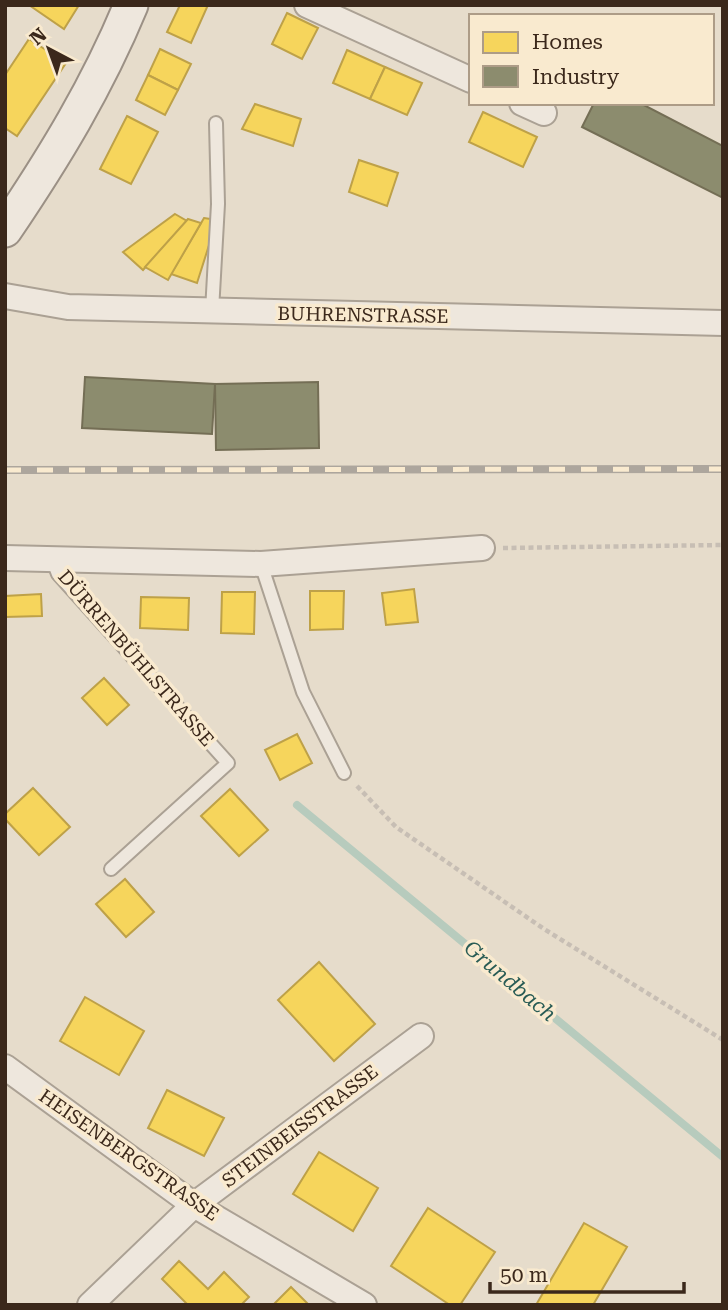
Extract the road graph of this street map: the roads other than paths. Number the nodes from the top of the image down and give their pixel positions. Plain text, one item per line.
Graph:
1 (131, 5) edge
2 (307, 5) edge
3 (469, 79) edge
4 (216, 123) dead end
5 (5, 230) edge
6 (5, 296) edge
7 (212, 311) junction
8 (723, 323) edge
9 (482, 548) road end
10 (5, 558) edge
11 (53, 561) junction
12 (261, 564) junction
13 (345, 773) road end
14 (111, 869) dead end
15 (421, 1036) dead end
16 (5, 1067) edge
17 (194, 1205) junction
18 (90, 1305) edge
19 (364, 1305) edge

1 - 5 street
2 - 3 street
4 - 7 lane
6 - 7 street, BUHRENSTRASSE
7 - 8 street, BUHRENSTRASSE
9 - 12 street, DÜRRENBÜHLSTRASSE
10 - 11 street, DÜRRENBÜHLSTRASSE
11 - 12 street, DÜRRENBÜHLSTRASSE
11 - 14 lane, DÜRRENBÜHLSTRASSE
12 - 13 lane
15 - 17 street, STEINBEISSTRASSE
16 - 17 street, HEISENBERGSTRASSE
17 - 18 street, STEINBEISSTRASSE
17 - 19 street, HEISENBERGSTRASSE

